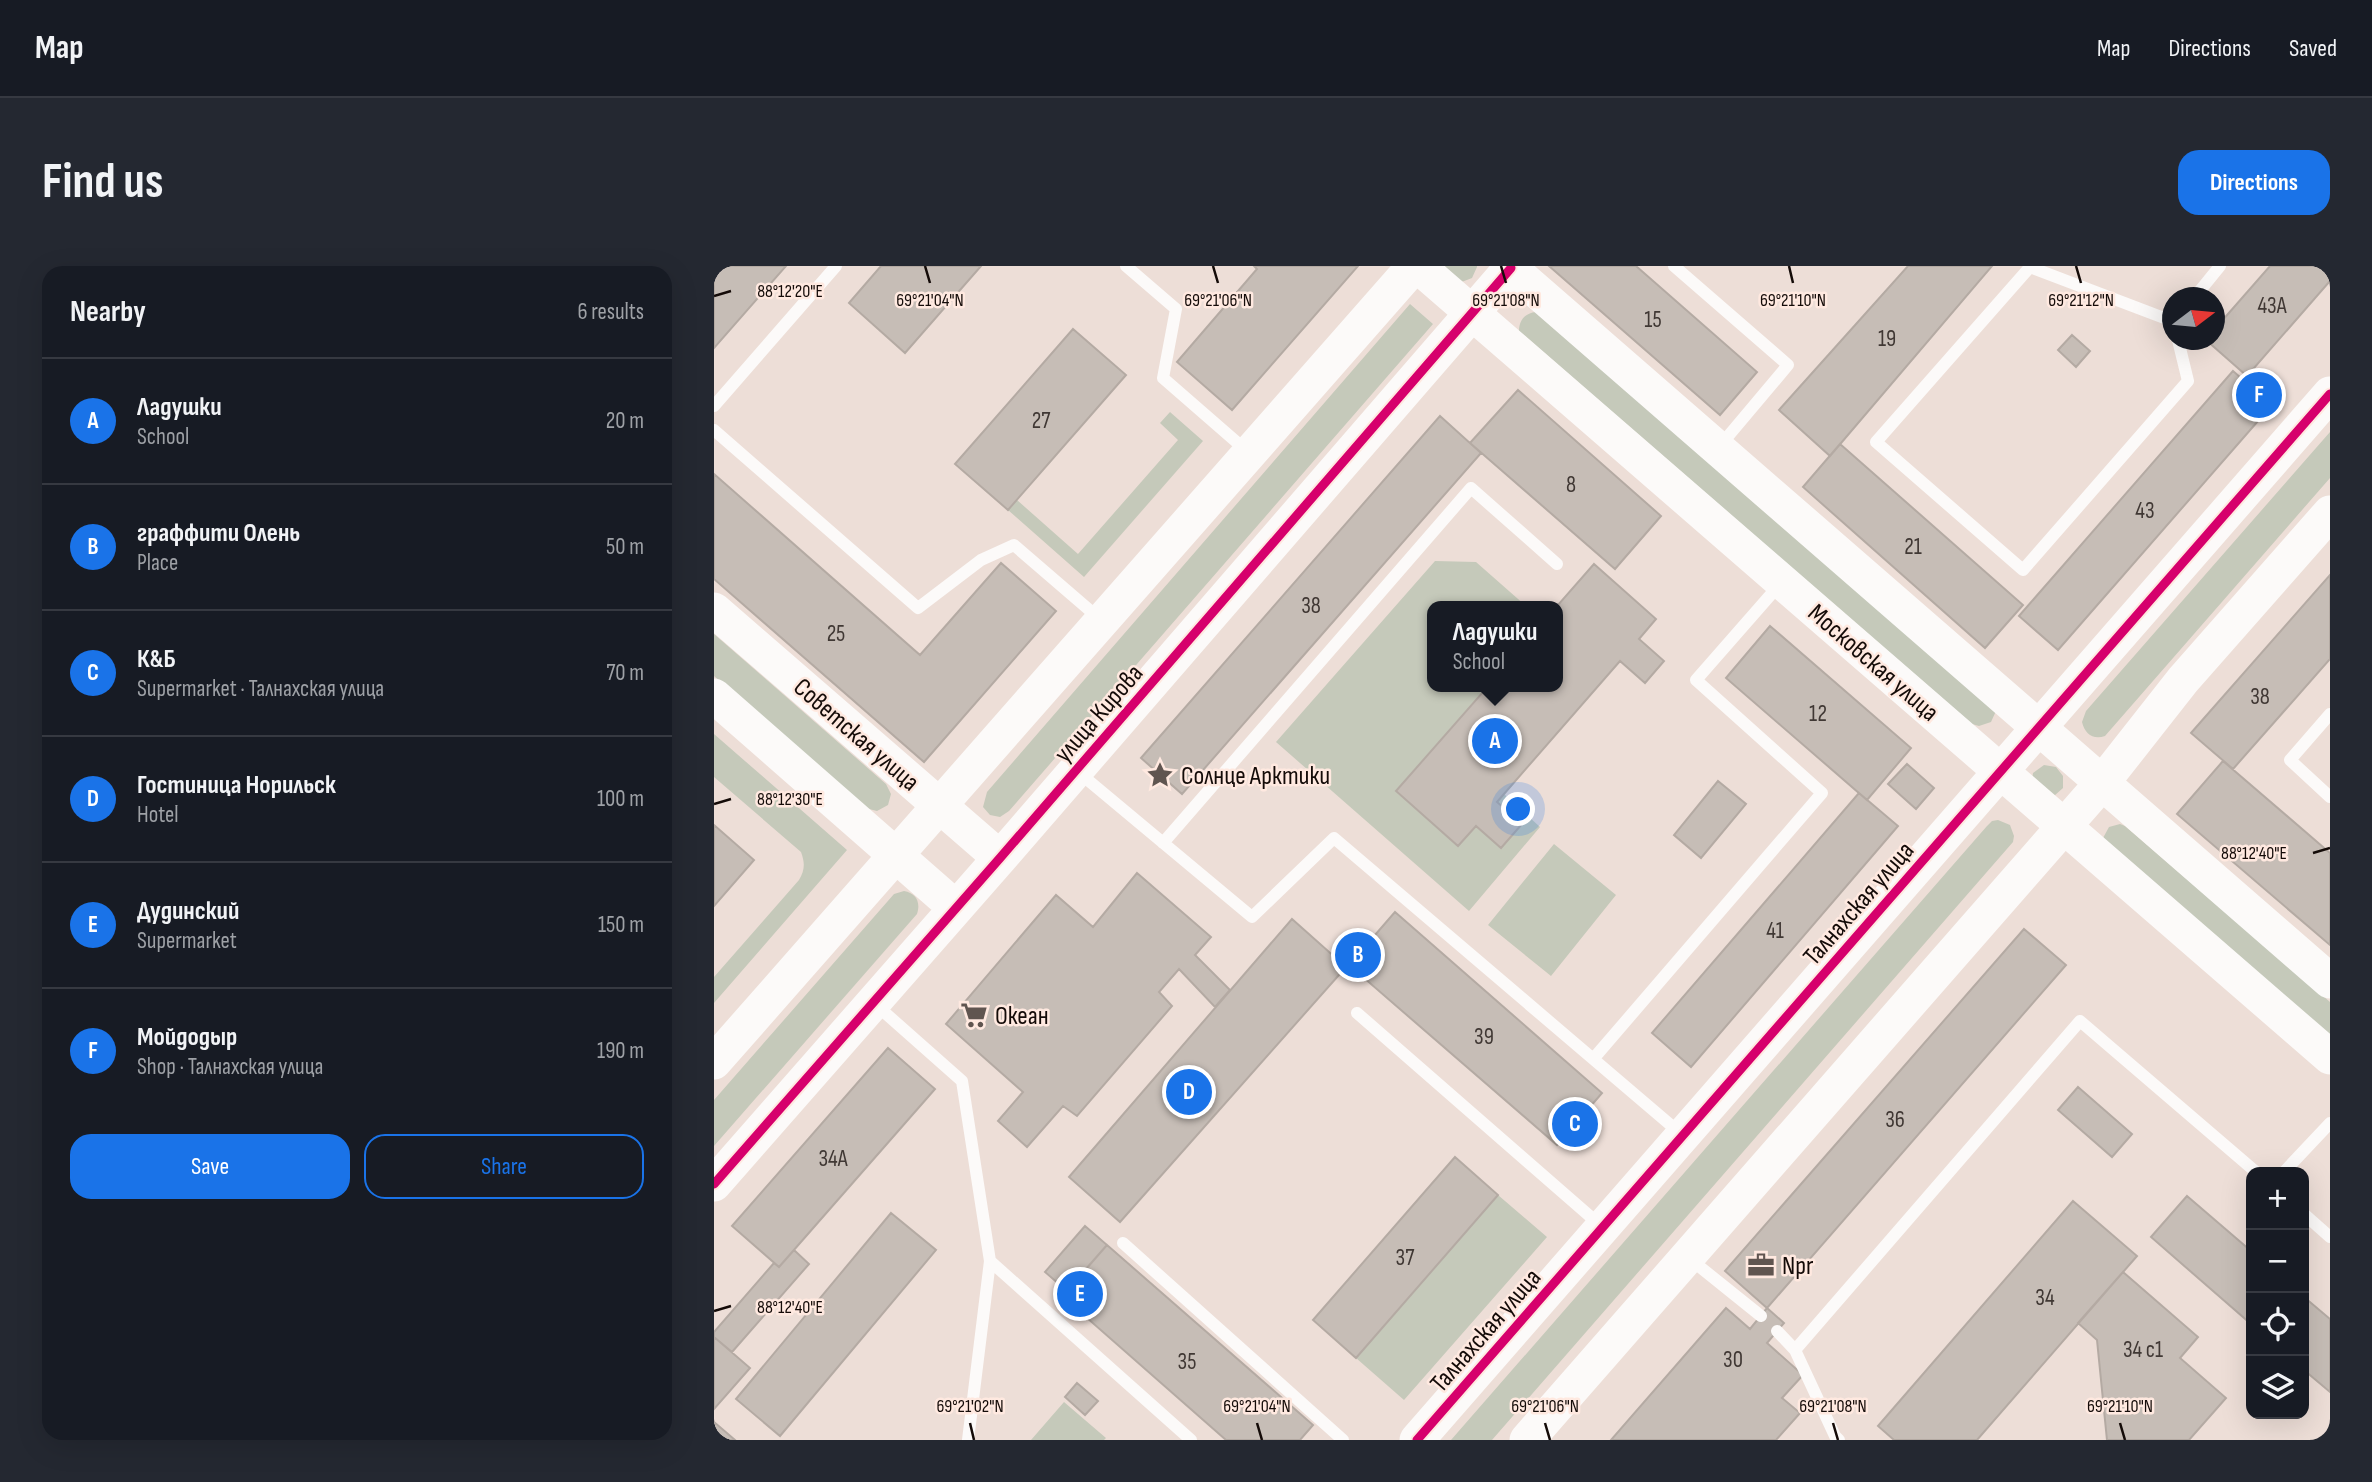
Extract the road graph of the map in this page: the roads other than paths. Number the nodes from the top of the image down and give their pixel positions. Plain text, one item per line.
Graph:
1 (836, 266) edge
2 (1126, 266) edge
3 (1416, 266) edge
4 (1674, 266) edge
5 (2220, 266) edge
6 (1509, 267) edge
7 (2203, 287) edge
8 (1471, 312) junction
9 (2162, 317) edge
10 (2180, 350) edge
11 (2330, 394) edge
12 (714, 406) edge
13 (714, 430) edge
14 (1718, 449) junction
15 (1249, 453) junction
16 (2330, 513) edge
17 (1557, 564) dead end
18 (1782, 582) junction
19 (714, 610) edge
20 (1101, 620) junction
21 (714, 696) edge
22 (2330, 715) edge
23 (2039, 728) junction
24 (1076, 771) junction
25 (2001, 771) junction
26 (2102, 783) junction
27 (2330, 797) edge
28 (938, 804) junction
29 (2064, 826) junction
30 (1163, 843) junction
31 (895, 854) junction
32 (1000, 858) junction
33 (956, 908) junction
34 (2330, 981) edge
35 (873, 1002) junction
36 (1357, 1013) dead end
37 (2330, 1057) edge
38 (1594, 1058) junction
39 (714, 1062) edge
40 (2330, 1123) edge
41 (1683, 1135) junction
42 (2250, 1167) edge
43 (2289, 1167) edge
44 (714, 1184) edge
45 (2309, 1218) edge
46 (1602, 1228) junction
47 (2330, 1237) edge
48 (1123, 1243) dead end
49 (1687, 1257) junction
50 (990, 1261) junction
51 (1760, 1316) dead end
52 (1777, 1331) dead end
53 (1795, 1350) junction
54 (968, 1440) edge
55 (1191, 1440) edge
56 (1343, 1440) edge
57 (1417, 1440) edge
58 (1527, 1440) edge
59 (1839, 1440) edge

1 - 12 lane
2 - 15 lane
3 - 8 street, Московская улица
3 - 15 street
4 - 14 lane
5 - 7 lane
6 - 8 street, улица Кирова
6 - 14 street
8 - 18 street, Московская улица
8 - 24 street, улица Кирова
9 - 10 lane
11 - 23 street, Талнахская улица
13 - 20 lane
14 - 23 street
15 - 20 street
16 - 26 street
17 - 30 lane
18 - 25 street, Московская улица
18 - 38 lane
19 - 28 street, Советская улица
20 - 28 street
21 - 31 street
22 - 27 lane
23 - 25 street, Талнахская улица
23 - 26 street
24 - 30 lane
24 - 32 street, улица Кирова
25 - 29 street, Московская улица
25 - 41 street, Талнахская улица
26 - 29 street
26 - 34 street
28 - 31 street
28 - 32 street, Советская улица
29 - 37 street, Московская улица
29 - 49 street
30 - 38 lane
31 - 33 street
31 - 39 street
32 - 33 street, улица Кирова
33 - 35 street, улица Кирова
35 - 44 street, улица Кирова
35 - 50 lane
36 - 46 lane
38 - 41 lane
40 - 43 lane
41 - 46 street, Талнахская улица
42 - 53 lane
45 - 47 lane
46 - 57 street, Талнахская улица
48 - 56 lane
49 - 51 lane
49 - 58 street
50 - 54 lane
50 - 55 lane
52 - 53 lane
53 - 59 lane

